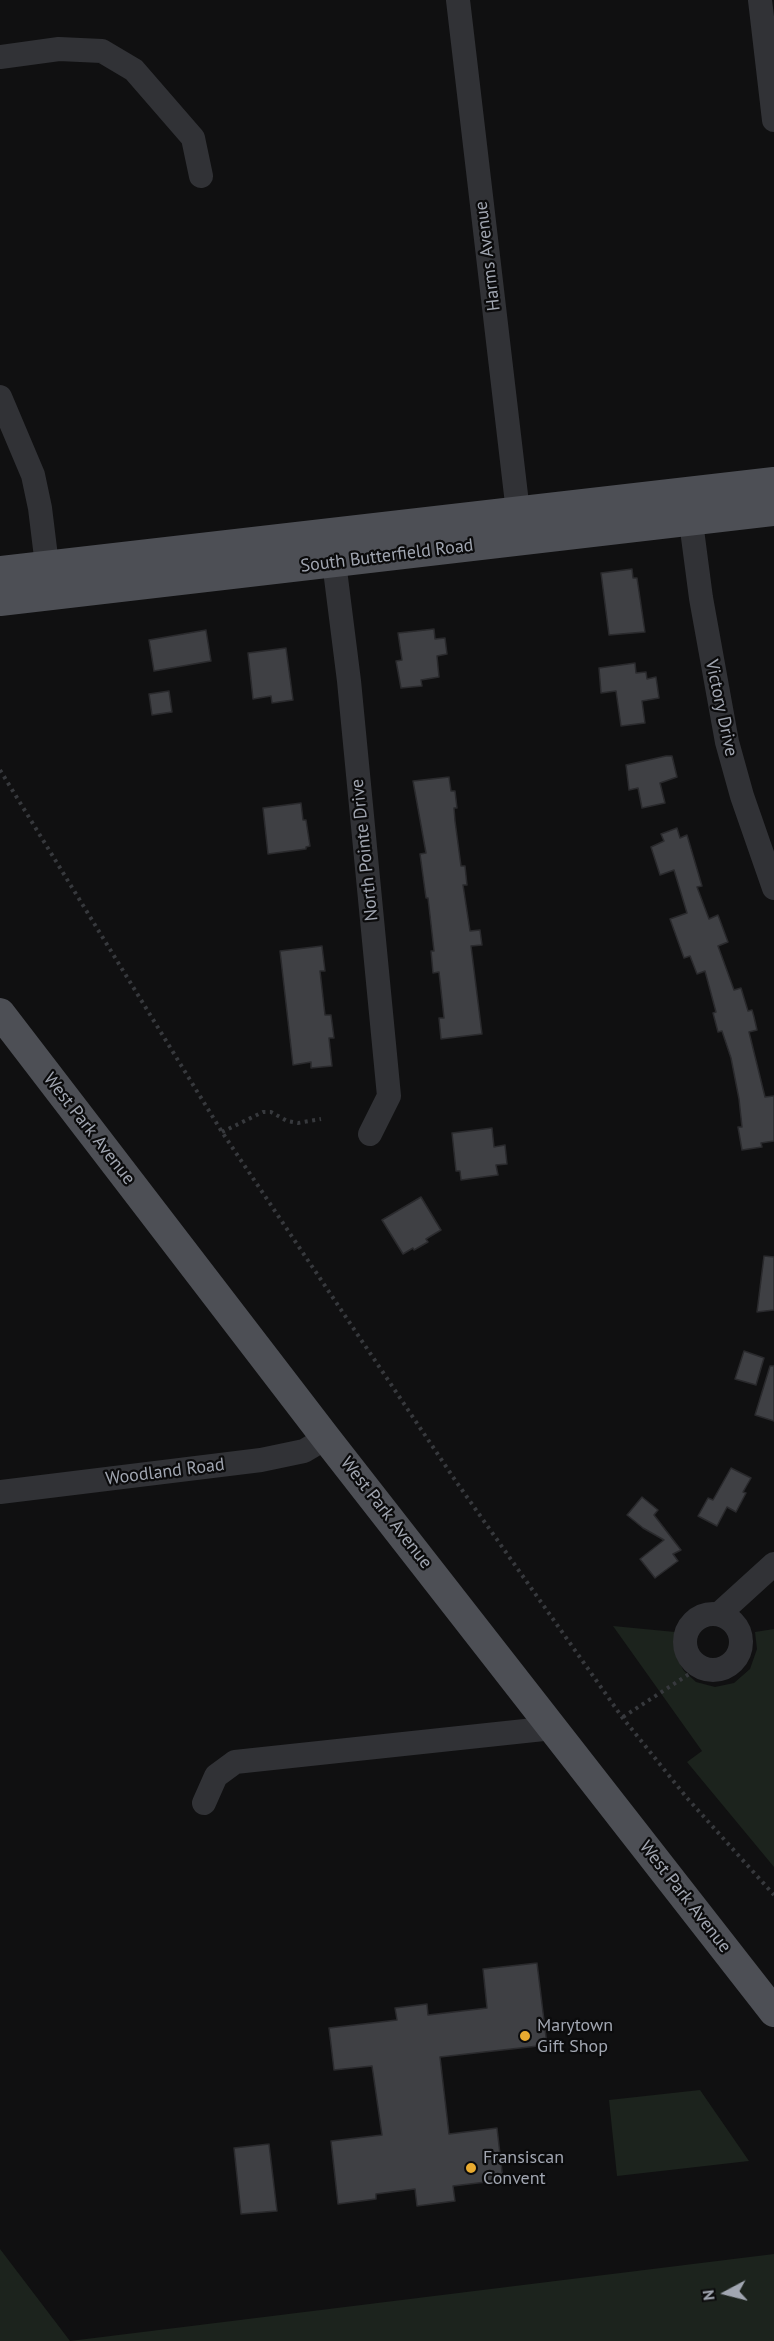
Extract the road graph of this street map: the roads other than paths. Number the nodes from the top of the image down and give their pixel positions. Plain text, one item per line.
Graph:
1 (458, 0) edge
2 (760, 0) edge
3 (0, 57) edge
4 (774, 120) edge
5 (201, 176) dead end
6 (0, 397) edge
7 (774, 483) edge
8 (774, 511) edge
9 (519, 512) junction
10 (691, 522) junction
11 (334, 562) junction
12 (47, 565) junction
13 (0, 571) edge
14 (0, 601) edge
15 (774, 888) edge
16 (0, 1013) edge
17 (370, 1134) dead end
18 (326, 1438) junction
19 (0, 1492) edge
20 (774, 1564) edge
21 (719, 1614) junction
22 (554, 1728) junction
23 (204, 1803) dead end
24 (774, 2012) edge

1 - 9 street, Harms Avenue
2 - 4 street
3 - 5 street
6 - 12 street
7 - 9 main road, South Butterfield Road
8 - 10 main road, South Butterfield Road
9 - 12 main road, South Butterfield Road
10 - 11 main road, South Butterfield Road
10 - 15 street, Victory Drive
11 - 14 main road, South Butterfield Road
11 - 17 street, North Pointe Drive
12 - 13 main road, South Butterfield Road
16 - 18 main road, West Park Avenue
18 - 19 street, Woodland Road
18 - 22 main road, West Park Avenue
20 - 21 street
21 - 21 street
22 - 23 street
22 - 24 main road, West Park Avenue

